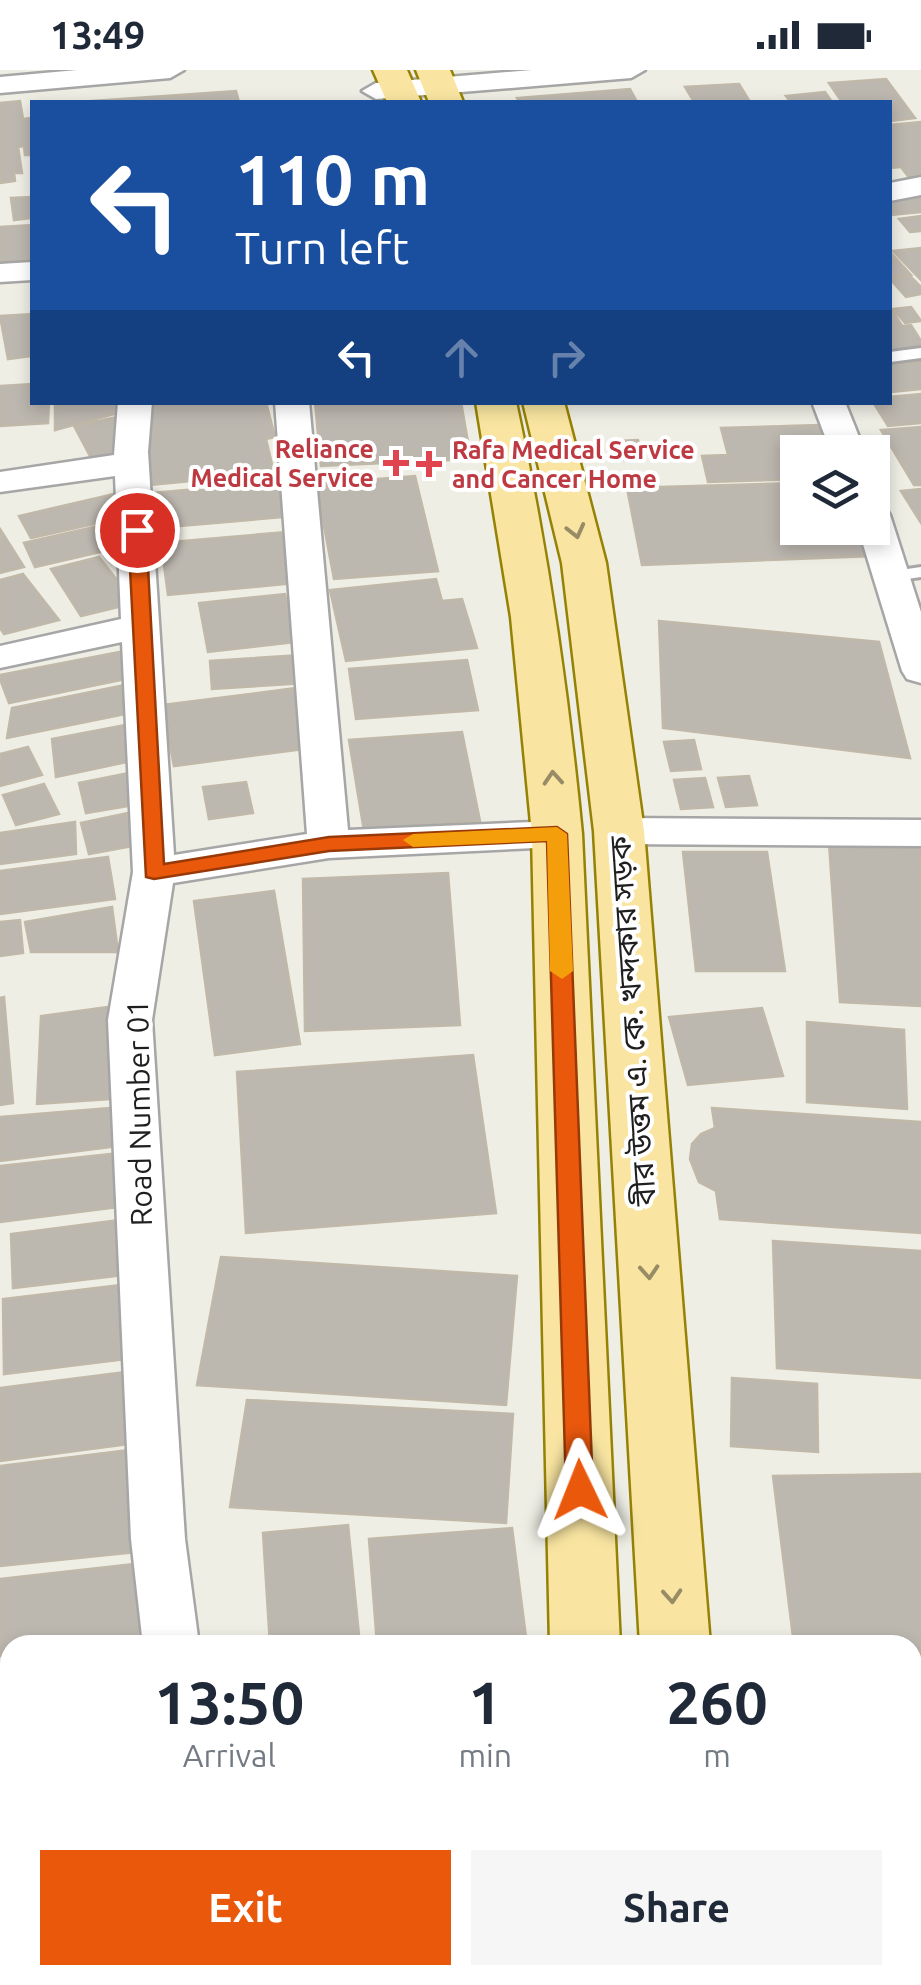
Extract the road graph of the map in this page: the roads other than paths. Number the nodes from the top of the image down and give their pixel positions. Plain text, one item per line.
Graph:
1 (170, 70) edge
2 (631, 70) edge
3 (0, 84) edge
4 (439, 86) edge
5 (392, 88) edge
6 (921, 186) edge
7 (892, 192) edge
8 (30, 270) edge
9 (0, 273) edge
10 (921, 354) edge
11 (892, 356) edge
12 (135, 405) edge
13 (292, 405) edge
14 (497, 405) edge
15 (544, 405) edge
16 (829, 405) edge
17 (841, 435) edge
18 (132, 462) junction
19 (0, 482) edge
20 (890, 545) edge
21 (907, 574) edge
22 (143, 626) junction
23 (0, 657) edge
24 (921, 671) edge
25 (619, 832) junction
26 (921, 833) edge
27 (557, 834) junction
28 (329, 844) junction
29 (154, 872) junction
30 (170, 1635) edge
31 (585, 1635) edge
32 (674, 1635) edge

1 - 3 street
2 - 4 street
4 - 5 street
6 - 7 street
8 - 9 street
10 - 11 lane
12 - 18 street, Road Number 01
13 - 28 street
27 -> 14 main road, বীর উত্তম এ. কে. খন্দকার সড়ক
15 -> 25 main road, বীর উত্তম এ. কে. খন্দকার সড়ক
16 - 17 street
18 - 19 street
18 - 22 street, Road Number 01
20 - 21 street
21 - 24 street
22 - 23 street
22 - 29 street, Road Number 01
25 - 26 street
25 -> 32 main road, বীর উত্তম এ. কে. খন্দকার সড়ক
27 - 28 street
27 - 31 main road, বীর উত্তম এ. কে. খন্দকার সড়ক
28 - 29 street
29 - 30 street, Road Number 01

